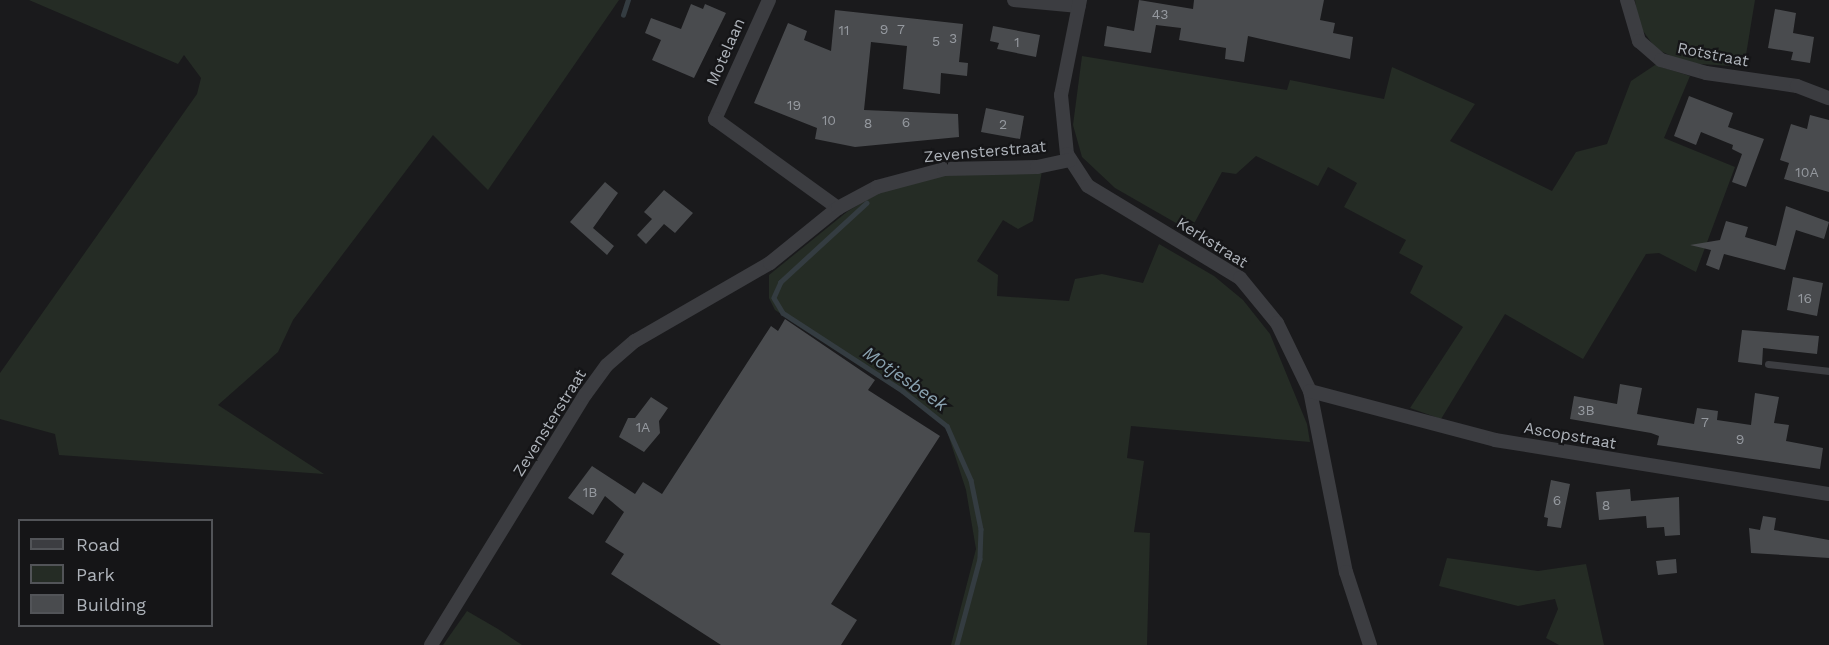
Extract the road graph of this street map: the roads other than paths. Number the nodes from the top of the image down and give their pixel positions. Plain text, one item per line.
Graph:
1 (769, 0) edge
2 (1014, 0) edge
3 (1627, 0) edge
4 (1079, 3) edge
5 (1829, 98) edge
6 (1070, 160) junction
7 (837, 208) junction
8 (1768, 364) dead end
9 (1829, 371) edge
10 (1310, 391) junction
11 (1829, 494) edge
12 (431, 645) edge
13 (1370, 645) edge

1 - 7 street, Motelaan
2 - 4 street
3 - 5 street, Rotstraat
4 - 6 street, Kerkstraat
6 - 7 street, Zevensterstraat
6 - 10 street, Kerkstraat
7 - 12 street, Zevensterstraat
8 - 9 lane
10 - 11 street, Ascopstraat
10 - 13 street, Kerkstraat

